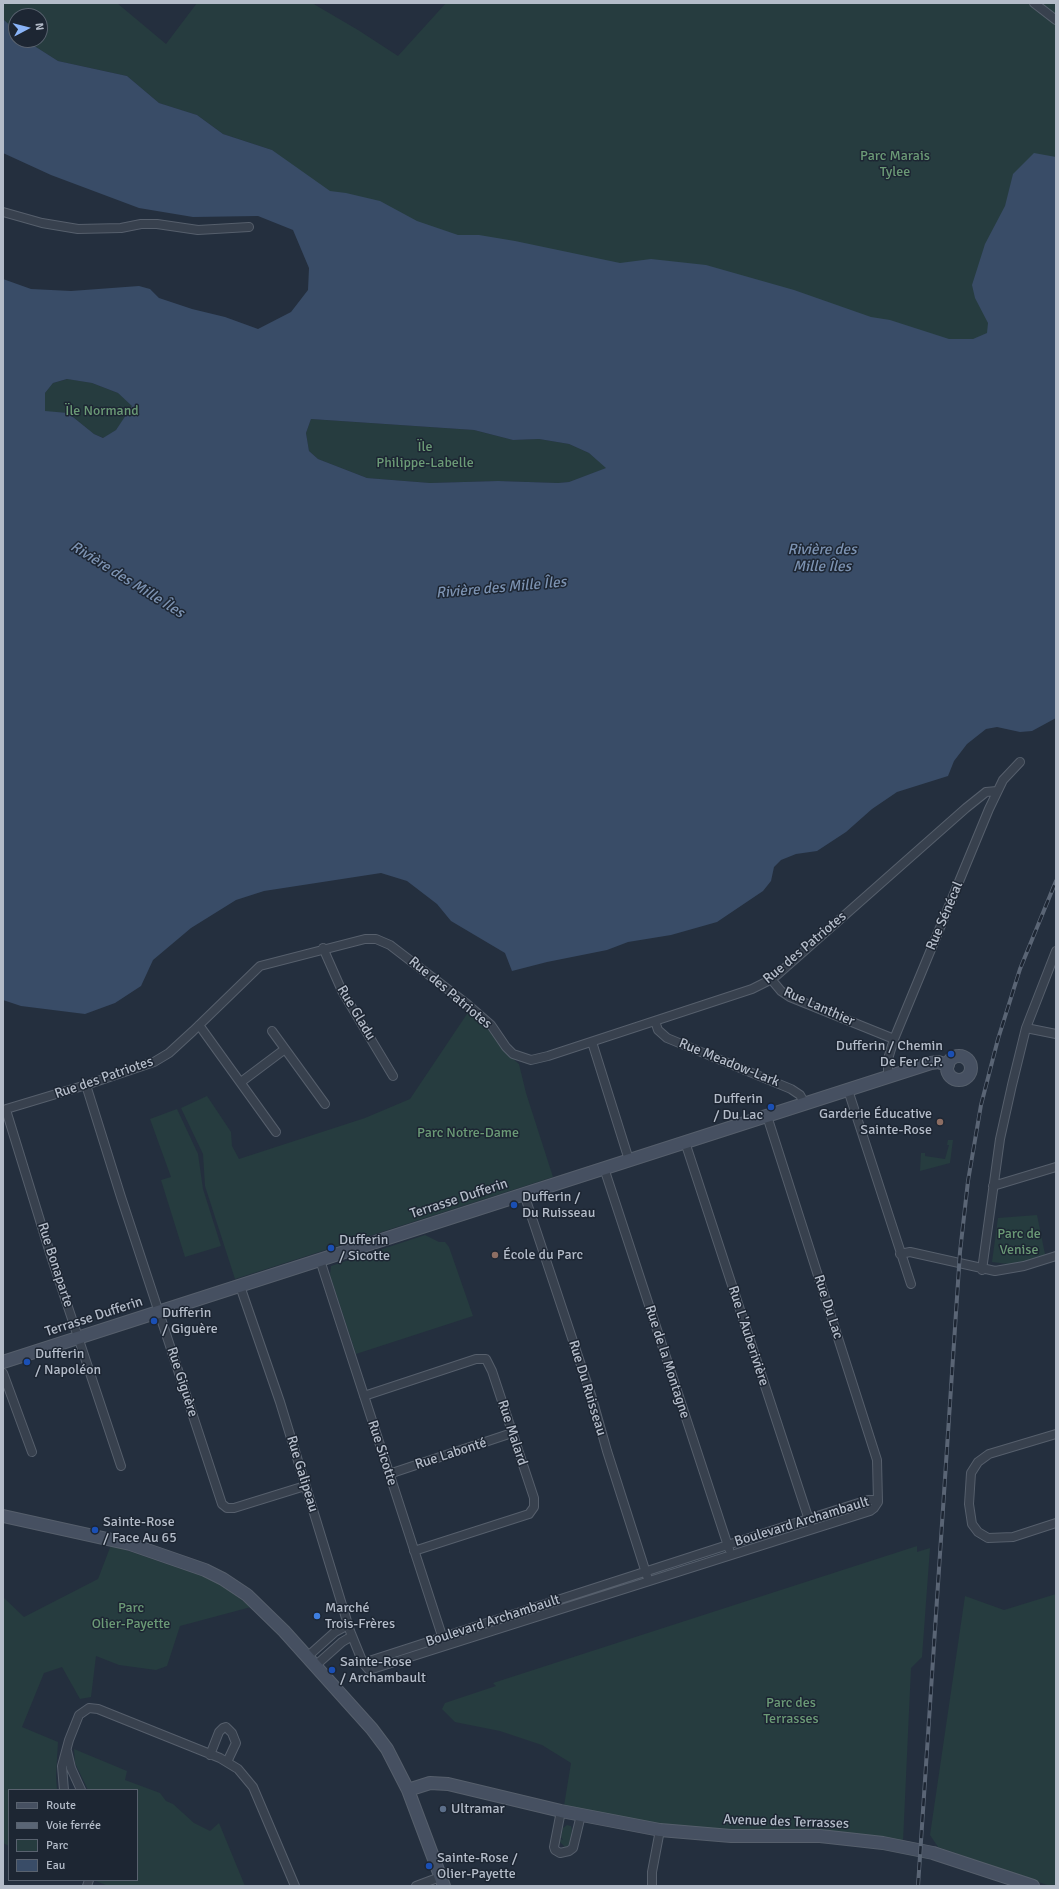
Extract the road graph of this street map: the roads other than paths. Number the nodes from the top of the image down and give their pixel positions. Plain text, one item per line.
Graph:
1 (1034, 3) edge
2 (1056, 20) edge
3 (3, 212) edge
4 (249, 227) dead end
5 (1020, 762) dead end
6 (996, 791) junction
7 (323, 948) junction
8 (1056, 952) edge
9 (771, 979) junction
10 (655, 1021) junction
11 (199, 1025) junction
12 (1026, 1028) junction
13 (272, 1031) dead end
14 (1056, 1034) edge
15 (894, 1039) junction
16 (592, 1042) junction
17 (285, 1049) junction
18 (948, 1065) dead end
19 (393, 1076) dead end
20 (888, 1077) junction
21 (241, 1082) junction
22 (86, 1085) junction
23 (848, 1090) junction
24 (325, 1104) dead end
25 (805, 1104) junction
26 (4, 1110) edge
27 (767, 1116) junction
28 (276, 1132) dead end
29 (685, 1142) junction
30 (629, 1160) junction
31 (1056, 1167) edge
32 (604, 1168) junction
33 (993, 1186) junction
34 (524, 1194) junction
35 (900, 1254) junction
36 (1056, 1256) edge
37 (320, 1260) junction
38 (982, 1270) junction
39 (911, 1284) dead end
40 (240, 1286) junction
41 (158, 1312) junction
42 (78, 1338) junction
43 (3, 1362) edge
44 (3, 1373) edge
45 (364, 1396) junction
46 (512, 1434) junction
47 (1056, 1434) edge
48 (32, 1452) dead end
49 (121, 1466) dead end
50 (389, 1474) junction
51 (305, 1486) junction
52 (878, 1500) junction
53 (3, 1516) edge
54 (808, 1519) junction
55 (1056, 1523) edge
56 (812, 1529) junction
57 (728, 1545) junction
58 (414, 1551) junction
59 (731, 1555) junction
60 (646, 1572) junction
61 (649, 1582) junction
62 (555, 1600) junction
63 (559, 1610) junction
64 (348, 1625) junction
65 (352, 1636) junction
66 (442, 1637) junction
67 (446, 1647) junction
68 (311, 1661) junction
69 (363, 1663) junction
70 (68, 1745) junction
71 (210, 1755) junction
72 (227, 1762) junction
73 (64, 1789) edge
74 (82, 1789) edge
75 (408, 1790) junction
76 (561, 1811) junction
77 (581, 1815) junction
78 (660, 1830) junction
79 (442, 1881) edge
80 (295, 1886) edge
81 (416, 1886) edge
82 (652, 1886) edge
83 (1033, 1886) edge

1 - 2 street
3 - 4 street
5 - 6 street, Rue Sénécal
6 - 9 street, Rue des Patriotes
6 - 15 street, Rue Sénécal
7 - 11 street, Rue des Patriotes
7 - 16 street, Rue des Patriotes
7 - 19 street, Rue Gladu
8 - 12 street
9 - 10 street, Rue des Patriotes
9 - 15 street, Rue Lanthier
10 - 16 street, Rue des Patriotes
10 - 25 street, Rue Meadow-Lark
11 - 21 street
11 - 22 street, Rue des Patriotes
12 - 14 street
12 - 33 street
13 - 17 street
15 - 20 street, Rue Sénécal
16 - 30 street
17 - 21 street
17 - 24 street
18 - 20 street, Terrasse Dufferin
20 - 23 street, Terrasse Dufferin
21 - 28 street
22 - 26 street, Rue des Patriotes
22 - 41 street, Rue Giguère
23 - 25 street, Terrasse Dufferin
23 - 35 street
25 - 27 street, Terrasse Dufferin
26 - 42 street, Rue Bonaparte
27 - 29 street, Terrasse Dufferin
27 - 52 street, Rue Du Lac
29 - 30 street, Terrasse Dufferin
29 - 54 street, Rue L'Auberivière
30 - 32 street, Terrasse Dufferin
31 - 33 street
32 - 34 street, Terrasse Dufferin
32 - 57 street, Rue de la Montagne
33 - 38 street
34 - 37 street, Terrasse Dufferin
34 - 60 street, Rue Du Ruisseau
35 - 38 street
35 - 39 street
36 - 38 street
37 - 40 street, Terrasse Dufferin
37 - 45 street, Rue Sicotte
40 - 41 street, Terrasse Dufferin
40 - 51 street, Rue Galipeau
41 - 42 street, Terrasse Dufferin
41 - 51 street, Rue Giguère
42 - 43 street, Terrasse Dufferin
42 - 49 street, Rue Bonaparte
44 - 48 street
45 - 46 street, Rue Malard
45 - 50 street, Rue Sicotte
46 - 50 street, Rue Labonté
46 - 58 street, Rue Malard
47 - 55 street
50 - 58 street, Rue Sicotte
51 - 64 street, Rue Galipeau
52 - 54 street, Boulevard Archambault
52 - 56 street, Boulevard Archambault
53 - 68 street
54 - 56 street, Rue L'Auberivière
54 - 57 street, Boulevard Archambault
56 - 59 street, Boulevard Archambault
57 - 59 street, Rue de la Montagne
57 - 60 street, Boulevard Archambault
58 - 66 street, Rue Sicotte
59 - 61 street, Boulevard Archambault
60 - 61 street, Rue Du Ruisseau
60 - 62 street, Boulevard Archambault
61 - 63 street, Boulevard Archambault
62 - 63 street
62 - 66 street, Boulevard Archambault
63 - 67 street, Boulevard Archambault
64 - 65 street, Rue Galipeau
64 - 68 street
65 - 68 street
65 - 69 street, Rue Galipeau
66 - 67 street, Rue Sicotte
66 - 69 street, Boulevard Archambault
67 - 69 street, Boulevard Archambault
68 - 75 street
70 - 71 street
70 - 73 street
70 - 74 street
71 - 72 street
71 - 72 street
72 - 80 street
75 - 76 street, Avenue des Terrasses
75 - 79 street
76 - 77 street, Avenue des Terrasses
76 - 77 street
77 - 78 street, Avenue des Terrasses
78 - 82 street
78 - 83 street, Avenue des Terrasses
79 - 81 street

